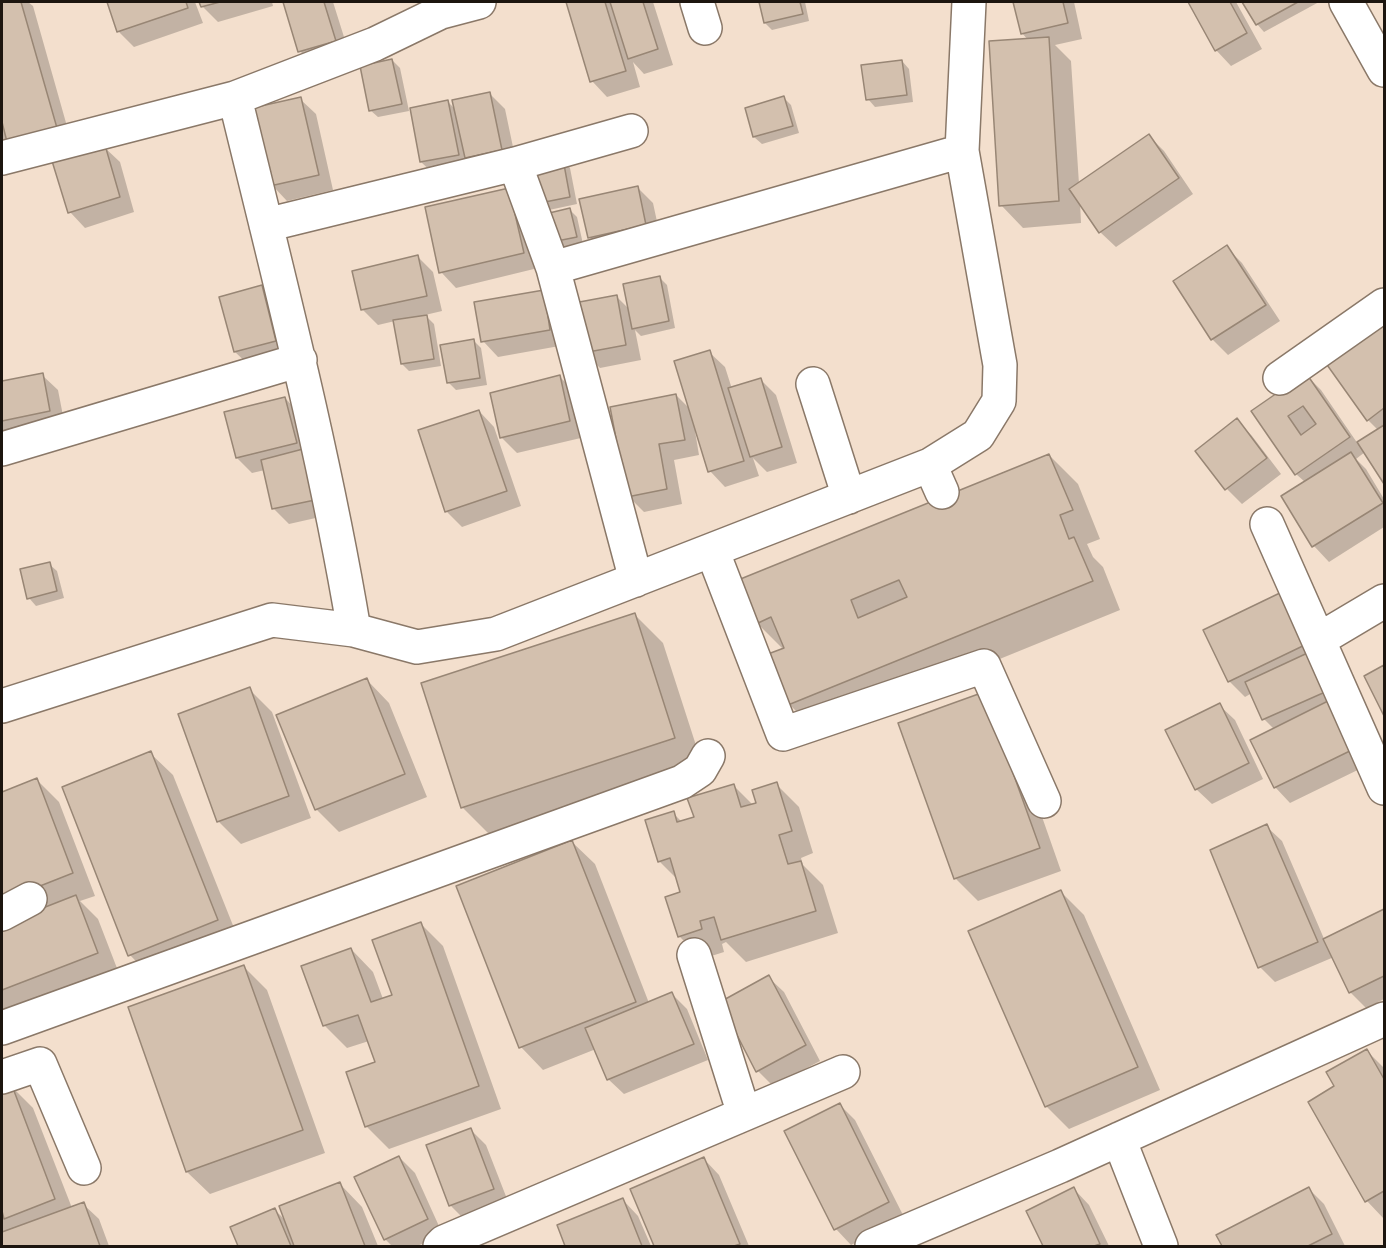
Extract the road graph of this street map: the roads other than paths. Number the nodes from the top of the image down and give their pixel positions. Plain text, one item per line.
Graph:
1 (479, 2) edge
2 (969, 2) edge
3 (1346, 2) edge
4 (1384, 70) edge
5 (235, 98) junction
6 (631, 131) dead end
7 (962, 151) junction
8 (2, 158) edge
9 (515, 164) junction
10 (266, 225) junction
11 (553, 268) junction
12 (1384, 305) edge
13 (300, 360) junction
14 (1280, 378) dead end
15 (813, 384) dead end
16 (2, 449) edge
17 (849, 497) junction
18 (1267, 525) dead end
19 (712, 550) junction
20 (636, 580) junction
21 (1384, 601) edge
22 (354, 630) junction
23 (1320, 639) junction
24 (2, 706) edge
25 (708, 756) dead end
26 (1384, 788) edge
27 (1044, 801) dead end
28 (30, 898) dead end
29 (2, 914) edge
30 (694, 955) dead end
31 (1384, 1019) edge
32 (2, 1029) edge
33 (843, 1072) dead end
34 (2, 1077) edge
35 (744, 1114) junction
36 (1119, 1139) junction
37 (84, 1168) dead end
38 (440, 1246) edge
39 (872, 1246) edge
40 (1161, 1246) edge

1 - 5 street
2 - 7 street
3 - 4 street
5 - 8 street
5 - 10 street
6 - 9 street
7 - 11 street
7 - 17 street
9 - 10 street
9 - 11 street
10 - 13 street
11 - 20 street
12 - 14 street
13 - 16 street
13 - 22 street
15 - 17 street
17 - 19 street
18 - 23 street
19 - 20 street
19 - 27 street
20 - 22 street
21 - 23 street
22 - 24 street
23 - 26 street
25 - 32 street
28 - 29 street
30 - 35 street
31 - 36 street
33 - 35 street
34 - 37 street
35 - 38 street
36 - 39 street
36 - 40 street

